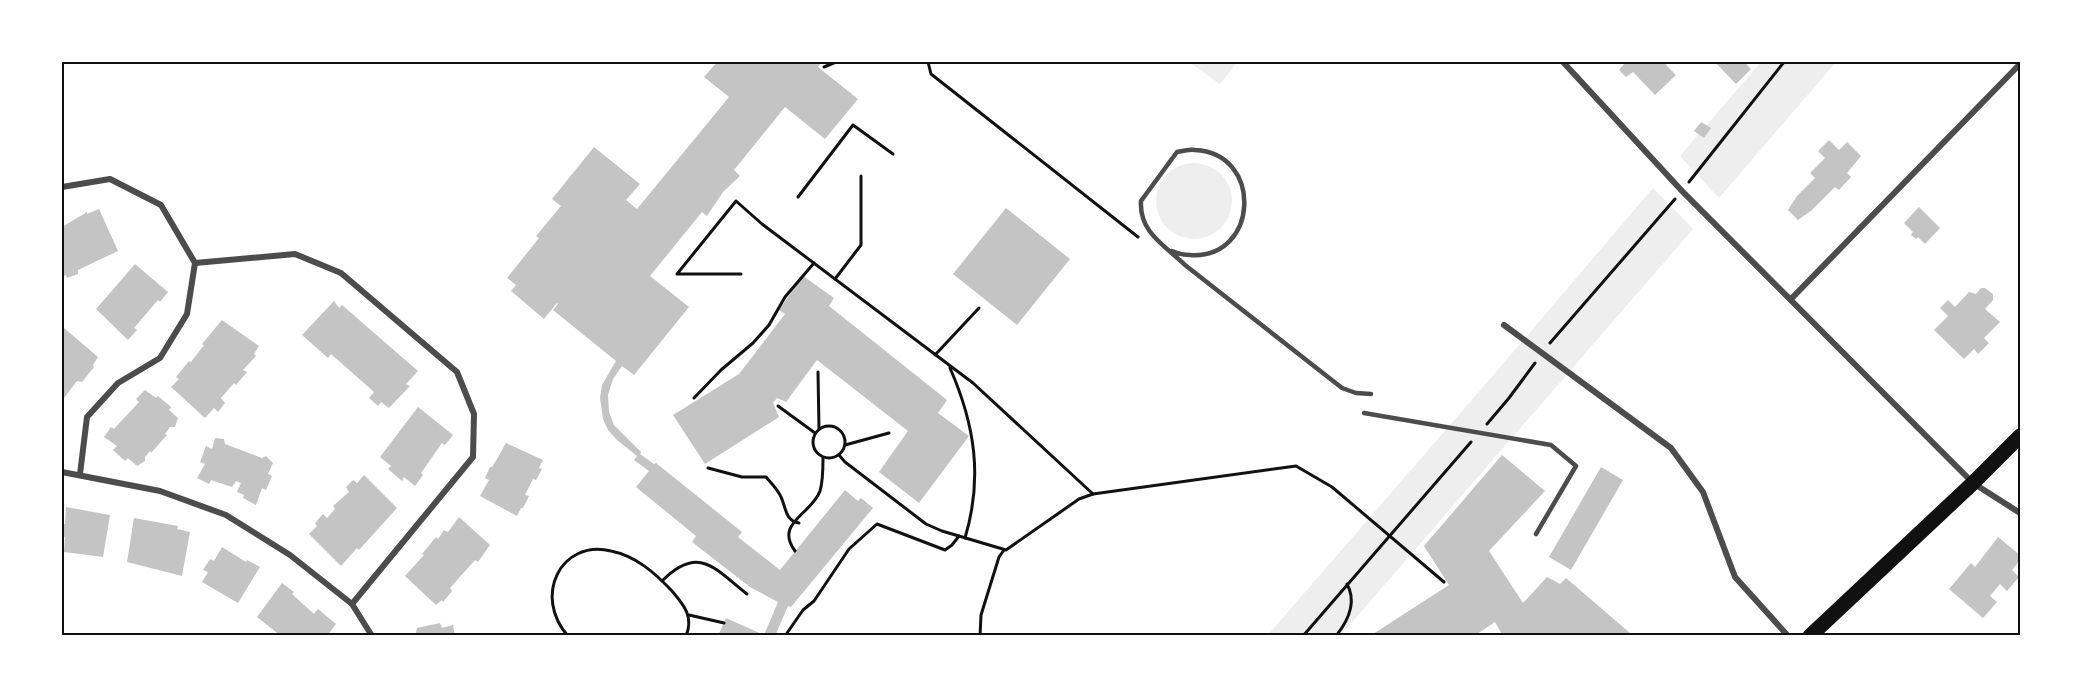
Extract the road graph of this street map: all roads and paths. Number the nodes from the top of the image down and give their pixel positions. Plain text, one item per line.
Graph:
1 (836, 62) edge
2 (1563, 62) edge
3 (1784, 62) edge
4 (2020, 64) edge
5 (824, 68) dead end
6 (893, 154) dead end
7 (861, 176) dead end
8 (62, 188) edge
9 (1682, 191) junction
10 (798, 197) dead end
11 (1172, 251) junction
12 (195, 263) junction
13 (814, 263) junction
14 (741, 274) dead end
15 (835, 279) junction
16 (1791, 299) junction
17 (979, 308) dead end
18 (1504, 325) dead end
19 (1541, 353) junction
20 (935, 355) junction
21 (949, 365) junction
22 (818, 372) dead end
23 (1371, 394) dead end
24 (694, 398) dead end
25 (778, 406) dead end
26 (1364, 413) dead end
27 (819, 429) junction
28 (815, 433) junction
29 (889, 433) dead end
30 (1479, 433) junction
31 (2020, 436) edge
32 (844, 445) junction
33 (839, 455) junction
34 (824, 458) junction
35 (708, 468) dead end
36 (62, 472) edge
37 (80, 474) junction
38 (1973, 483) junction
39 (1093, 494) junction
40 (2020, 513) edge
41 (794, 522) junction
42 (799, 523) dead end
43 (1536, 534) dead end
44 (959, 536) junction
45 (1390, 536) junction
46 (965, 538) junction
47 (1004, 550) junction
48 (795, 551) dead end
49 (662, 580) junction
50 (1444, 582) dead end
51 (1347, 584) junction
52 (747, 594) dead end
53 (352, 604) junction
54 (690, 615) junction
55 (723, 623) dead end
56 (567, 635) edge
57 (372, 636) edge
58 (686, 636) edge
59 (785, 636) edge
60 (980, 636) edge
61 (1303, 636) edge
62 (1336, 636) edge
63 (1788, 636) edge
64 (1810, 636) edge

1 - 5 path
2 - 9 street
3 - 9 path
4 - 16 street
6 - 10 path
7 - 15 path
8 - 12 street
9 - 16 street
9 - 19 path
11 - 11 lane
11 - 23 lane
12 - 37 street
12 - 53 street
13 - 14 path
13 - 15 path
13 - 24 path
15 - 20 path
16 - 38 street
17 - 20 path
18 - 19 street
19 - 30 path
19 - 63 street
20 - 21 path
21 - 39 path
21 - 46 path
22 - 27 path
25 - 28 path
26 - 30 lane
27 - 28 path
27 - 32 path
28 - 34 path
29 - 32 path
30 - 43 lane
30 - 45 path
31 - 38 main road
32 - 33 path
33 - 34 path
33 - 44 path
34 - 41 path
35 - 41 path
36 - 37 street
37 - 53 street
38 - 40 street
38 - 64 main road
39 - 45 path
39 - 47 path
41 - 42 path
41 - 48 path
44 - 46 path
44 - 59 path
45 - 50 path
45 - 51 path
46 - 47 path
47 - 60 path
49 - 52 path
49 - 54 path
49 - 56 path
51 - 61 path
51 - 62 path
53 - 57 street
54 - 55 path
54 - 58 path

